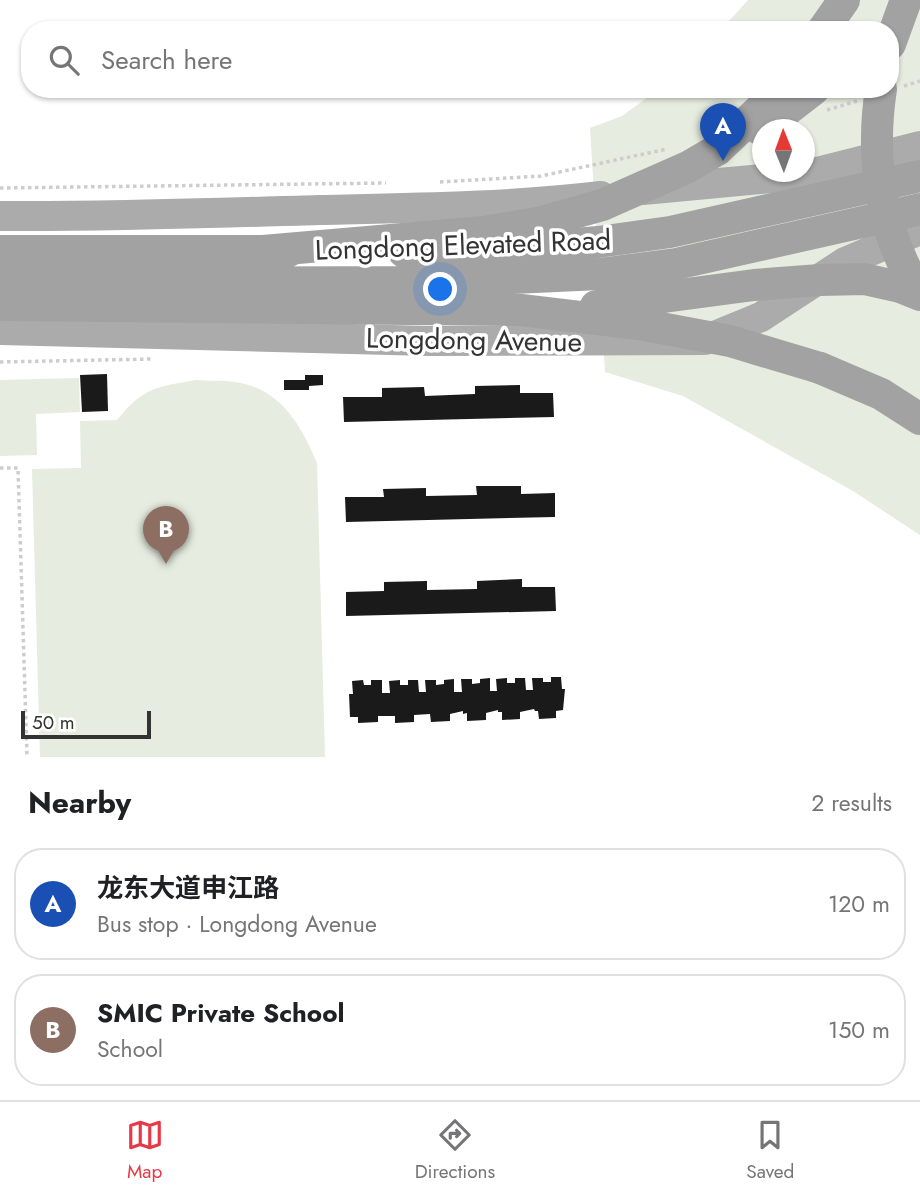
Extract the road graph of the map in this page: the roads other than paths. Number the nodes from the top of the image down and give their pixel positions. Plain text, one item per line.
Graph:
1 (844, 0) edge
2 (900, 0) edge
3 (906, 0) edge
4 (829, 21) edge
5 (881, 21) edge
6 (898, 21) edge
7 (771, 98) edge
8 (802, 98) edge
9 (879, 98) edge
10 (920, 146) edge
11 (717, 150) junction
12 (920, 176) edge
13 (920, 209) edge
14 (0, 216) edge
15 (920, 230) edge
16 (0, 251) edge
17 (263, 251) junction
18 (0, 283) edge
19 (920, 294) edge
20 (0, 305) edge
21 (521, 310) junction
22 (0, 330) edge
23 (920, 419) edge

1 - 4 highway
2 - 5 highway
3 - 6 highway
7 - 11 highway, bridge
8 - 11 highway, bridge
9 - 19 highway, bridge
10 - 14 main road
11 - 17 highway, bridge
12 - 17 highway, Longdong Elevated Road, bridge
13 - 18 highway, Longdong Elevated Road
15 - 22 main road, Longdong Avenue
16 - 17 highway, Longdong Elevated Road
19 - 21 highway, bridge
20 - 21 highway, bridge
21 - 23 highway, bridge

